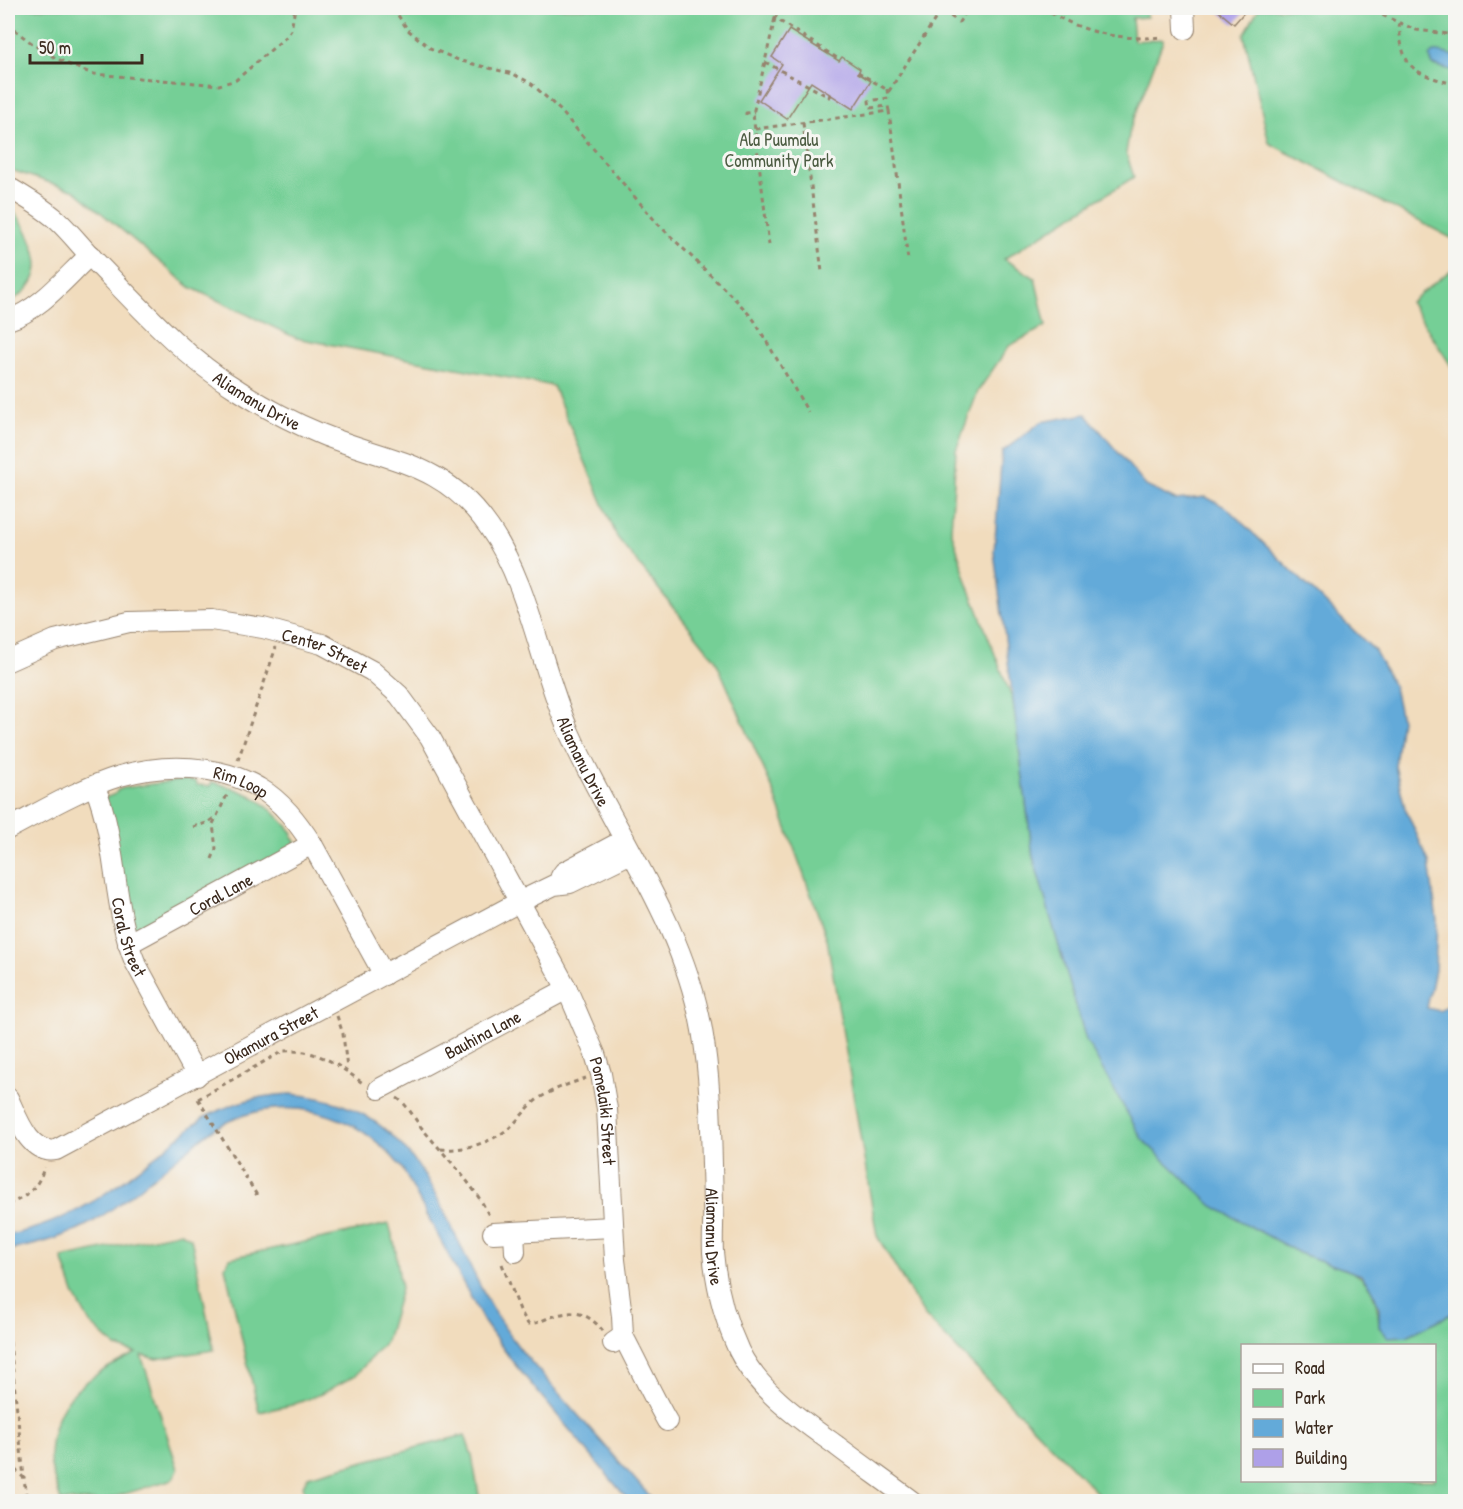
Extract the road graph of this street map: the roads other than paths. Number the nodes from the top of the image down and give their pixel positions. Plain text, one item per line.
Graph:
1 (1184, 8) edge
2 (1185, 29) dead end
3 (8, 187) edge
4 (90, 255) junction
5 (8, 320) edge
6 (8, 661) edge
7 (95, 787) junction
8 (8, 829) edge
9 (312, 844) junction
10 (627, 846) junction
11 (519, 902) junction
12 (128, 944) junction
13 (384, 975) junction
14 (567, 989) junction
15 (194, 1083) junction
16 (379, 1089) road end
17 (10, 1110) edge
18 (613, 1227) junction
19 (493, 1233) road end
20 (667, 1421) dead end
21 (913, 1502) edge

1 - 2 street
3 - 4 street, Aliamanu Drive
4 - 5 street
4 - 10 street, Aliamanu Drive
6 - 11 street, Center Street
7 - 8 street, Rim Loop
7 - 9 street, Rim Loop
7 - 12 street, Coral Street
9 - 12 street, Coral Lane
9 - 13 street, Rim Loop
10 - 11 street, Okamura Street
10 - 21 street, Aliamanu Drive
11 - 13 street, Okamura Street
11 - 14 street, Pomelaiki Street
12 - 15 street, Coral Street
13 - 15 street, Okamura Street
14 - 16 street, Bauhina Lane
14 - 18 street, Pomelaiki Street
15 - 17 street, Okamura Street
18 - 19 street
18 - 20 street, Pomelaiki Street

